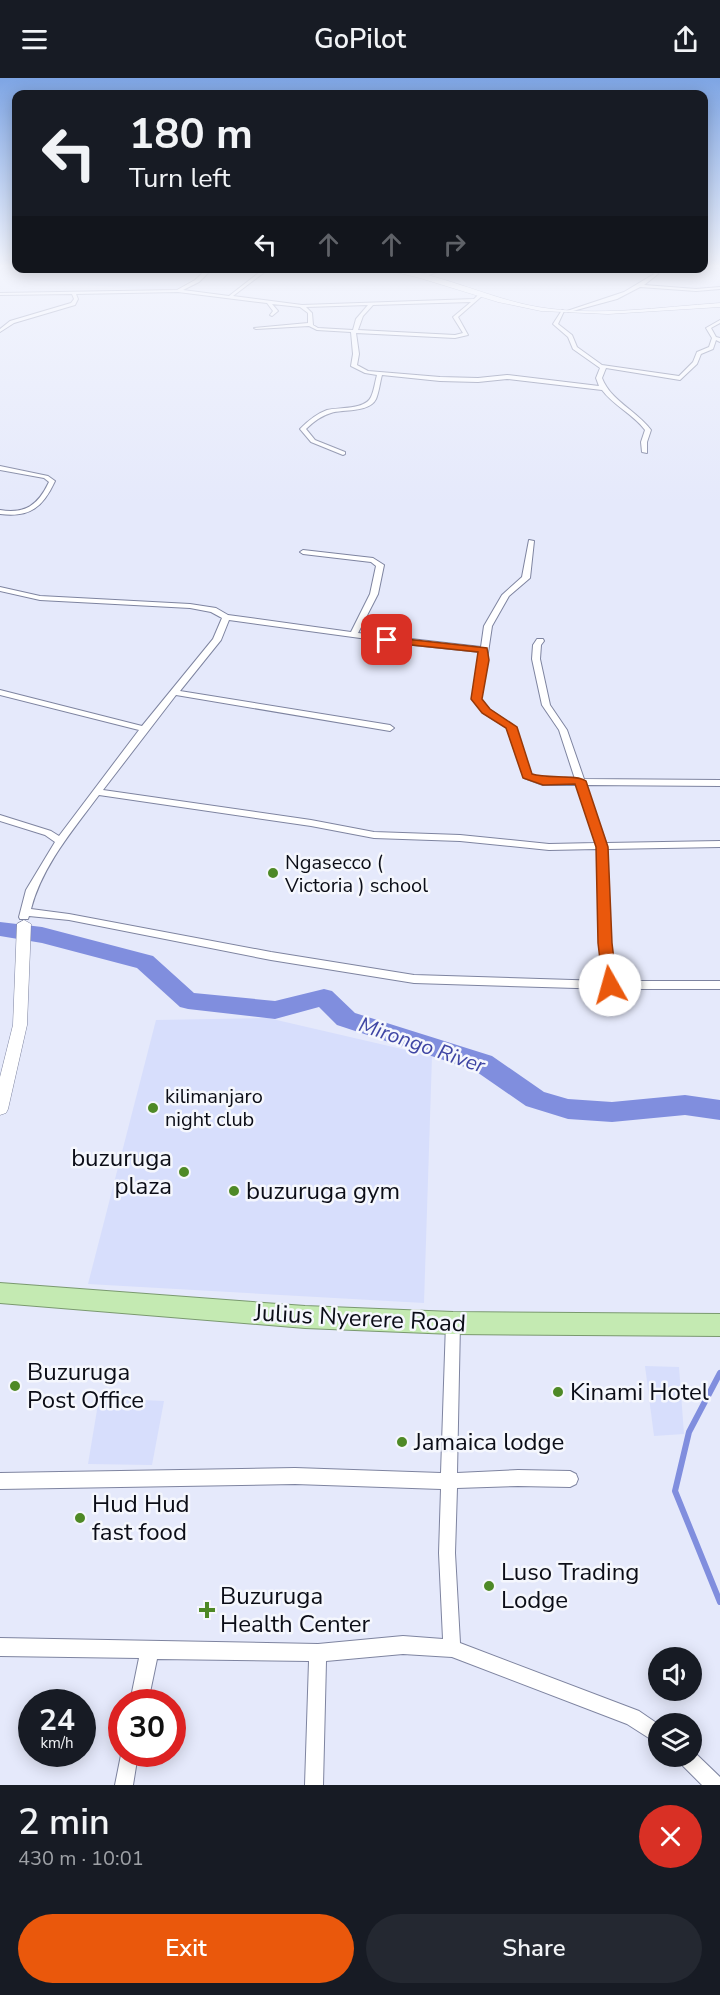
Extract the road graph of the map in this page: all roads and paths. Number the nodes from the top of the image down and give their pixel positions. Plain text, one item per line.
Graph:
1 (355, 346) edge
2 (573, 346) edge
3 (713, 346) edge
4 (601, 366) junction
5 (380, 373) junction
6 (602, 388) junction
7 (645, 452) dead end
8 (344, 453) dead end
9 (0, 468) edge
10 (0, 512) edge
11 (531, 541) dead end
12 (303, 552) dead end
13 (0, 589) edge
14 (226, 617) junction
15 (353, 635) junction
16 (540, 641) dead end
17 (483, 650) junction
18 (0, 692) edge
19 (174, 692) junction
20 (390, 728) dead end
21 (144, 729) junction
22 (580, 781) junction
23 (720, 783) edge
24 (98, 792) junction
25 (0, 818) edge
26 (60, 841) junction
27 (720, 844) edge
28 (602, 847) junction
29 (24, 918) junction
30 (610, 985) junction
31 (720, 986) edge
32 (0, 1109) edge
33 (0, 1293) edge
34 (453, 1323) junction
35 (720, 1325) edge
36 (570, 1479) dead end
37 (0, 1481) edge
38 (447, 1481) junction
39 (0, 1647) edge
40 (150, 1648) junction
41 (452, 1648) junction
42 (318, 1653) junction
43 (142, 1689) edge
44 (648, 1727) edge
45 (127, 1767) edge
46 (696, 1767) edge
47 (124, 1785) edge
48 (314, 1785) edge
49 (715, 1785) edge

1 - 5 street
2 - 4 street
3 - 4 street
4 - 6 street
5 - 6 street
5 - 8 street
6 - 7 street
9 - 10 street
11 - 17 street
12 - 15 street
13 - 14 street
14 - 15 street
14 - 19 street
15 - 17 street
16 - 22 street
17 - 22 street
18 - 21 street
19 - 20 street
19 - 21 street
21 - 24 street
22 - 23 street
22 - 28 street
24 - 26 street
24 - 28 street
25 - 26 street
26 - 29 street
27 - 28 street
28 - 30 street
29 - 30 street
29 - 32 street
30 - 31 street
33 - 34 highway, Julius Nyerere Road
34 - 35 highway, Julius Nyerere Road
34 - 38 street
36 - 38 street
37 - 38 street
38 - 41 street
39 - 40 street
40 - 42 street
40 - 43 street
41 - 42 street
41 - 44 street
42 - 48 street
45 - 47 street
46 - 49 street

